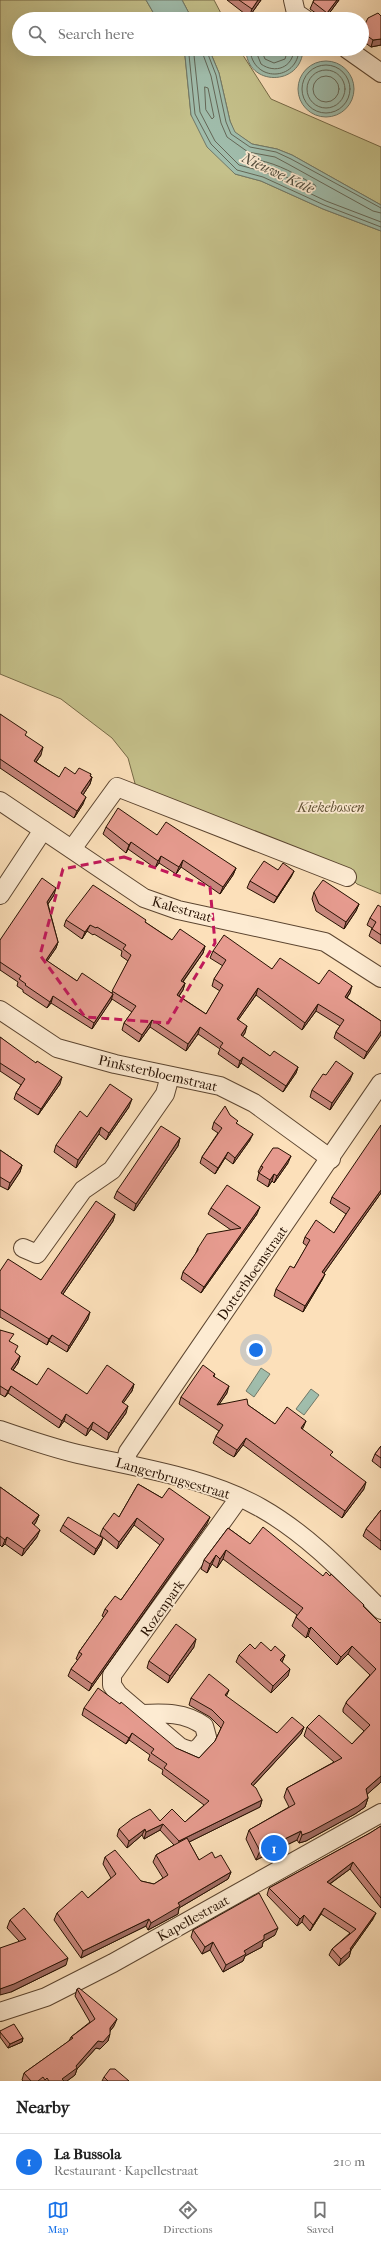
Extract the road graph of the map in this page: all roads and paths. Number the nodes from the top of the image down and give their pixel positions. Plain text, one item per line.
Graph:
1 (293, 0) edge
2 (296, 12) edge
3 (358, 56) edge
4 (381, 73) edge
5 (0, 801) edge
6 (43, 830) junction
7 (72, 849) junction
8 (347, 876) dead end
9 (0, 895) edge
10 (381, 978) edge
11 (0, 1010) edge
12 (170, 1076) junction
13 (381, 1083) edge
14 (330, 1159) junction
15 (23, 1248) dead end
16 (0, 1430) edge
17 (125, 1463) junction
18 (239, 1498) junction
19 (381, 1610) edge
20 (142, 1714) dead end
21 (381, 1813) edge
22 (0, 2012) edge

1 - 2 street
3 - 4 street
5 - 6 street, Kalestraat
6 - 7 street, Kalestraat
6 - 9 street
7 - 8 street
7 - 10 street, Kalestraat
11 - 12 street, Pinksterbloemstraat
12 - 14 street, Pinksterbloemstraat
12 - 15 street
13 - 14 street, Dotterbloemstraat
14 - 17 street, Dotterbloemstraat
16 - 17 street, Langerbrugsestraat
17 - 18 street, Langerbrugsestraat
18 - 19 street, Langerbrugsestraat
18 - 20 street, Rozenpark
21 - 22 street, Kapellestraat

